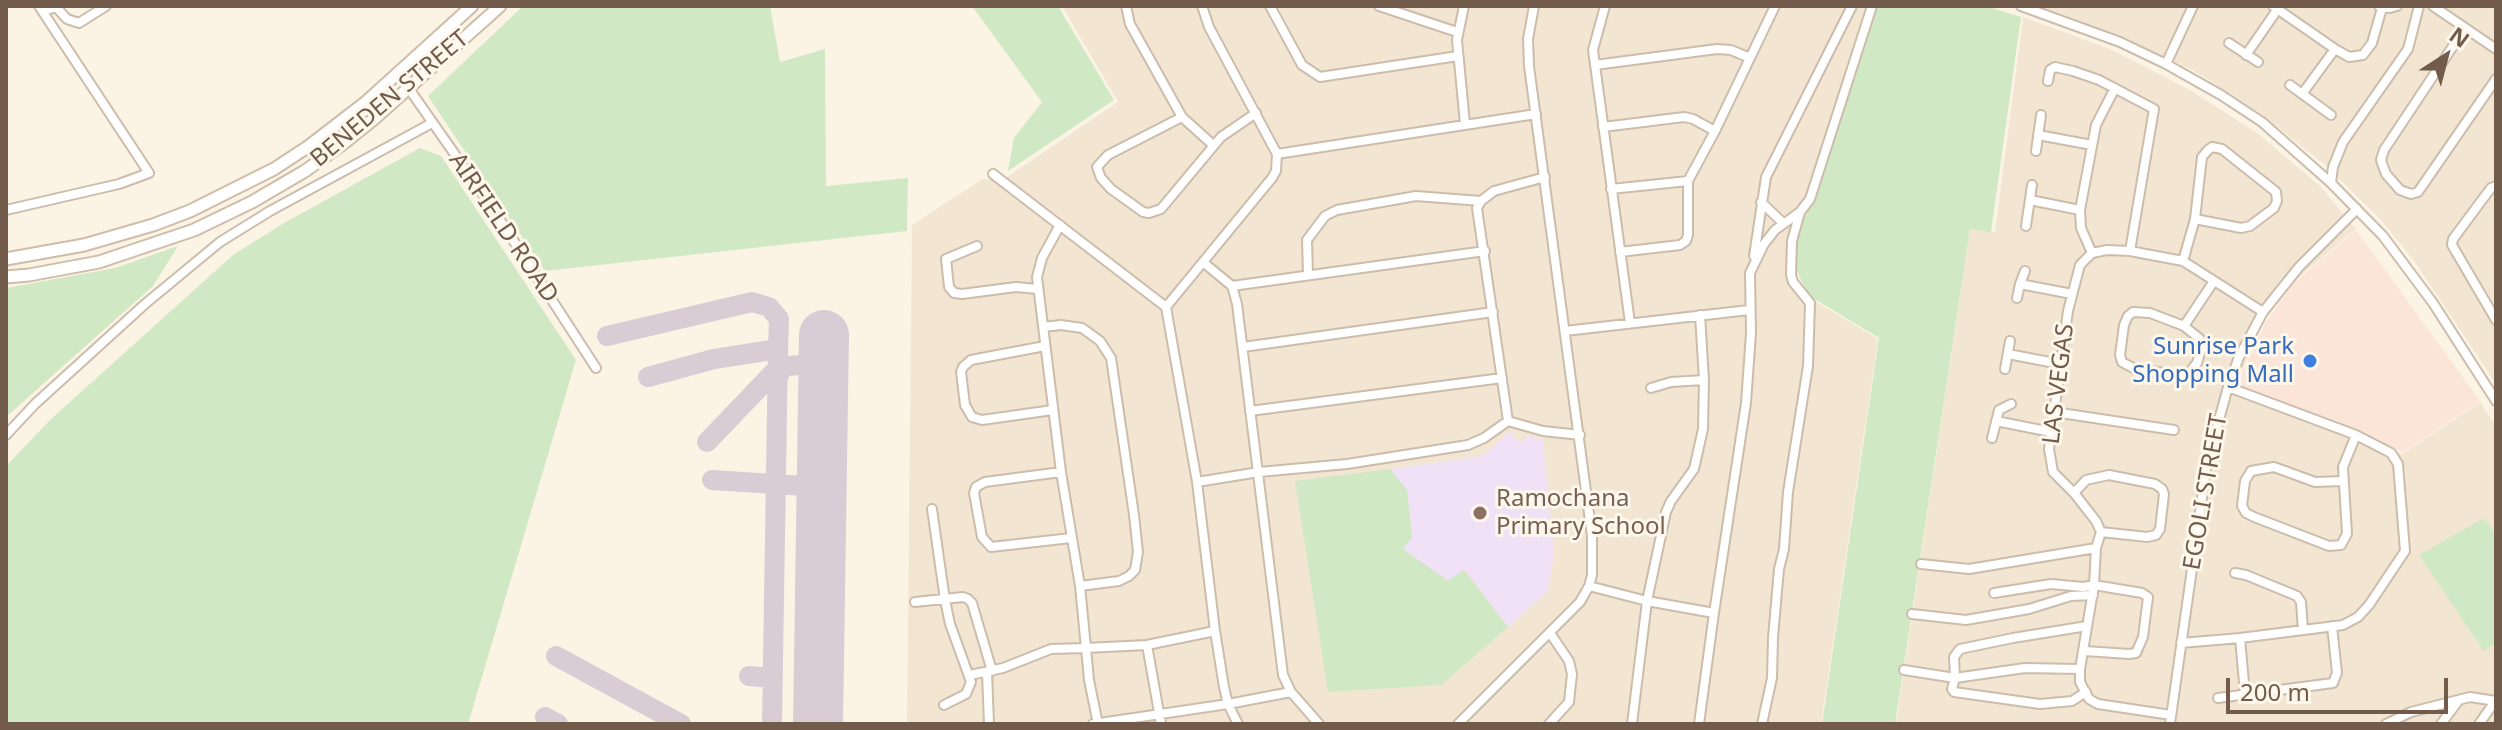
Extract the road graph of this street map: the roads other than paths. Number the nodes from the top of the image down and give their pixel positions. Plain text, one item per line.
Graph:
1 (106, 6) edge
2 (472, 6) edge
3 (500, 6) edge
4 (1126, 6) edge
5 (1202, 6) edge
6 (1270, 6) edge
7 (1379, 6) edge
8 (1464, 6) edge
9 (1534, 6) edge
10 (1605, 6) edge
11 (1775, 6) edge
12 (1852, 6) edge
13 (1872, 6) edge
14 (2021, 6) edge
15 (2193, 6) edge
16 (2397, 6) edge
17 (2419, 6) edge
18 (2433, 6) edge
19 (2380, 7) edge
20 (2275, 8) edge
21 (42, 9) edge
22 (2465, 28) junction
23 (1457, 32) junction
24 (2229, 43) dead end
25 (2335, 49) junction
26 (2496, 49) edge
27 (2246, 55) junction
28 (1458, 56) junction
29 (1750, 58) junction
30 (2258, 62) dead end
31 (2166, 64) junction
32 (1595, 65) junction
33 (398, 73) junction
34 (2496, 79) edge
35 (2048, 81) dead end
36 (2290, 85) dead end
37 (2115, 88) junction
38 (408, 89) junction
39 (2302, 94) junction
40 (1256, 113) junction
41 (1536, 114) junction
42 (2041, 115) dead end
43 (2331, 115) dead end
44 (1182, 117) junction
45 (432, 123) junction
46 (1465, 124) junction
47 (1603, 127) junction
48 (1715, 131) junction
49 (2038, 135) junction
50 (1213, 145) junction
51 (2092, 145) junction
52 (2036, 151) dead end
53 (1277, 154) junction
54 (993, 174) dead end
55 (1545, 177) junction
56 (1688, 181) junction
57 (2331, 183) junction
58 (2032, 185) dead end
59 (2496, 186) edge
60 (1611, 189) junction
61 (2030, 200) junction
62 (1481, 201) junction
63 (1761, 202) junction
64 (2357, 209) junction
65 (6, 210) edge
66 (2080, 210) junction
67 (1800, 212) junction
68 (2195, 219) junction
69 (1783, 223) junction
70 (1060, 225) junction
71 (2026, 226) dead end
72 (977, 246) dead end
73 (1485, 251) junction
74 (2130, 251) junction
75 (1620, 252) junction
76 (2092, 253) junction
77 (6, 259) edge
78 (2183, 261) junction
79 (1754, 262) junction
80 (1204, 263) junction
81 (2025, 271) dead end
82 (1308, 274) junction
83 (6, 277) edge
84 (2214, 281) junction
85 (2020, 284) junction
86 (1232, 286) junction
87 (1037, 289) junction
88 (2072, 294) junction
89 (2017, 298) dead end
90 (1166, 307) junction
91 (1749, 310) junction
92 (1493, 312) junction
93 (2263, 312) junction
94 (1700, 315) junction
95 (2496, 320) edge
96 (1630, 323) junction
97 (2184, 326) junction
98 (1043, 327) junction
99 (1565, 331) junction
100 (2010, 341) dead end
101 (1045, 346) junction
102 (1243, 347) junction
103 (2008, 354) junction
104 (2060, 364) junction
105 (596, 368) dead end
106 (2005, 369) dead end
107 (1502, 378) junction
108 (1704, 380) junction
109 (2228, 387) junction
110 (1651, 388) dead end
111 (2496, 401) edge
112 (2011, 404) dead end
113 (1053, 410) junction
114 (1250, 411) junction
115 (2054, 412) junction
116 (1997, 417) junction
117 (1508, 421) junction
118 (2174, 430) dead end
119 (2051, 432) junction
120 (6, 435) edge
121 (1580, 435) junction
122 (2356, 435) junction
123 (1992, 438) dead end
124 (1061, 472) junction
125 (1259, 472) junction
126 (2343, 481) junction
127 (1197, 482) junction
128 (2074, 493) junction
129 (932, 509) dead end
130 (2101, 532) junction
131 (1071, 538) junction
132 (2096, 548) junction
133 (1921, 564) dead end
134 (2235, 573) dead end
135 (2094, 585) junction
136 (1080, 586) junction
137 (1589, 586) junction
138 (1994, 593) dead end
139 (2093, 595) junction
140 (945, 600) junction
141 (1647, 601) junction
142 (915, 602) dead end
143 (1714, 613) junction
144 (1912, 614) dead end
145 (2087, 626) junction
146 (2332, 626) junction
147 (2303, 630) junction
148 (1215, 631) junction
149 (1550, 633) junction
150 (2240, 638) junction
151 (2181, 643) junction
152 (1147, 645) junction
153 (1086, 648) junction
154 (2085, 651) junction
155 (2080, 669) junction
156 (1904, 670) dead end
157 (990, 672) junction
158 (970, 675) junction
159 (1955, 678) junction
160 (1291, 692) junction
161 (2086, 692) junction
162 (2245, 694) junction
163 (2218, 698) dead end
164 (2460, 700) junction
165 (2496, 700) edge
166 (1228, 704) junction
167 (944, 705) dead end
168 (2411, 712) junction
169 (1160, 719) edge
170 (2170, 720) edge
171 (1096, 723) edge
172 (989, 724) edge
173 (1238, 724) edge
174 (1319, 724) edge
175 (1458, 724) edge
176 (1549, 724) edge
177 (1632, 724) edge
178 (1699, 724) edge
179 (1762, 724) edge
180 (2386, 724) edge
181 (2403, 724) edge
182 (2441, 724) edge
183 (2479, 724) edge

1 - 21 street
2 - 33 main road, BENEDEN STREET
3 - 38 main road, BENEDEN STREET
4 - 44 street
5 - 40 street
6 - 28 street
7 - 23 street
8 - 23 street
9 - 41 street
10 - 32 street
11 - 29 street
12 - 63 street
13 - 67 street
14 - 31 street
15 - 31 street
16 - 19 street
17 - 57 street
18 - 22 street
19 - 25 street
20 - 25 street
20 - 27 street
21 - 65 street
22 - 26 street
22 - 34 street
23 - 28 street
24 - 27 street
25 - 39 street
27 - 30 street
28 - 46 street
29 - 32 street
29 - 48 street
31 - 57 street
32 - 47 street
33 - 38 street, AIRFIELD ROAD
33 - 77 main road, BENEDEN STREET
35 - 37 street
36 - 39 street
37 - 51 street
37 - 74 street
38 - 45 street, AIRFIELD ROAD
38 - 83 main road, BENEDEN STREET
39 - 43 street
40 - 50 street
40 - 53 street
41 - 46 street
41 - 55 street
42 - 49 street
44 - 50 street
44 - 50 street
45 - 105 street, AIRFIELD ROAD
45 - 120 street
46 - 53 street
47 - 48 street
47 - 60 street
48 - 56 street
49 - 51 street
49 - 52 street
51 - 66 street
53 - 80 street
54 - 70 street
55 - 62 street
55 - 99 street
56 - 60 street
56 - 75 street
57 - 64 street
58 - 61 street
59 - 95 street
60 - 75 street
61 - 66 street
61 - 71 street
62 - 73 street
62 - 82 street
63 - 69 street
63 - 79 street
64 - 93 street, EGOLI STREET
64 - 111 street
66 - 76 street
67 - 69 street
67 - 179 street
68 - 68 street
68 - 78 street
69 - 79 street
70 - 87 street
70 - 90 street
72 - 87 street
73 - 82 street
73 - 92 street
74 - 76 street
74 - 78 street
75 - 96 street
76 - 88 street, LAS VEGAS
78 - 84 street
79 - 91 street
80 - 86 street
80 - 90 street
81 - 85 street
82 - 86 street
84 - 93 street
84 - 97 street
85 - 88 street
85 - 89 street
86 - 102 street
87 - 98 street
88 - 104 street, LAS VEGAS
90 - 127 street
91 - 94 street
91 - 143 street
92 - 102 street
92 - 107 street
93 - 109 street, EGOLI STREET
94 - 96 street
94 - 108 street
96 - 99 street
97 - 97 street
98 - 101 street
98 - 136 street
99 - 121 street
100 - 103 street
101 - 113 street
101 - 113 street
102 - 114 street
103 - 104 street
103 - 106 street
104 - 115 street, LAS VEGAS
107 - 114 street
107 - 117 street
108 - 110 street
108 - 141 street
109 - 122 street
109 - 151 street, EGOLI STREET
112 - 116 street
113 - 124 street
114 - 125 street
115 - 118 street
115 - 119 street, LAS VEGAS
116 - 119 street
116 - 123 street
117 - 121 street
117 - 125 street
119 - 128 street, LAS VEGAS
121 - 137 street
122 - 126 street
122 - 146 street
124 - 131 street
124 - 131 street
125 - 127 street
125 - 160 street
126 - 126 street
127 - 148 street
128 - 130 street, LAS VEGAS
128 - 130 street
129 - 140 street
130 - 132 street
131 - 136 street
132 - 133 street
132 - 135 street
134 - 147 street
135 - 138 street
135 - 139 street
135 - 154 street
136 - 153 street
137 - 141 street
137 - 149 street
139 - 144 street
139 - 145 street
140 - 142 street
140 - 157 street
140 - 158 street
141 - 143 street
141 - 177 street
143 - 178 street
145 - 154 street
145 - 159 street
146 - 147 street
146 - 162 street
147 - 150 street
148 - 152 street
148 - 166 street
149 - 175 street
149 - 176 street
150 - 151 street
150 - 162 street
151 - 170 street, EGOLI STREET
152 - 153 street
152 - 169 street
153 - 157 street
153 - 171 street
154 - 155 street
155 - 159 street
155 - 161 street
156 - 159 street
157 - 158 street
157 - 172 street
158 - 167 street
159 - 161 street
160 - 166 street
160 - 174 street
161 - 170 street
162 - 163 street
164 - 165 street
164 - 168 street
164 - 182 street
165 - 183 street
166 - 169 street
166 - 173 street
168 - 180 street
168 - 181 street
169 - 171 street

